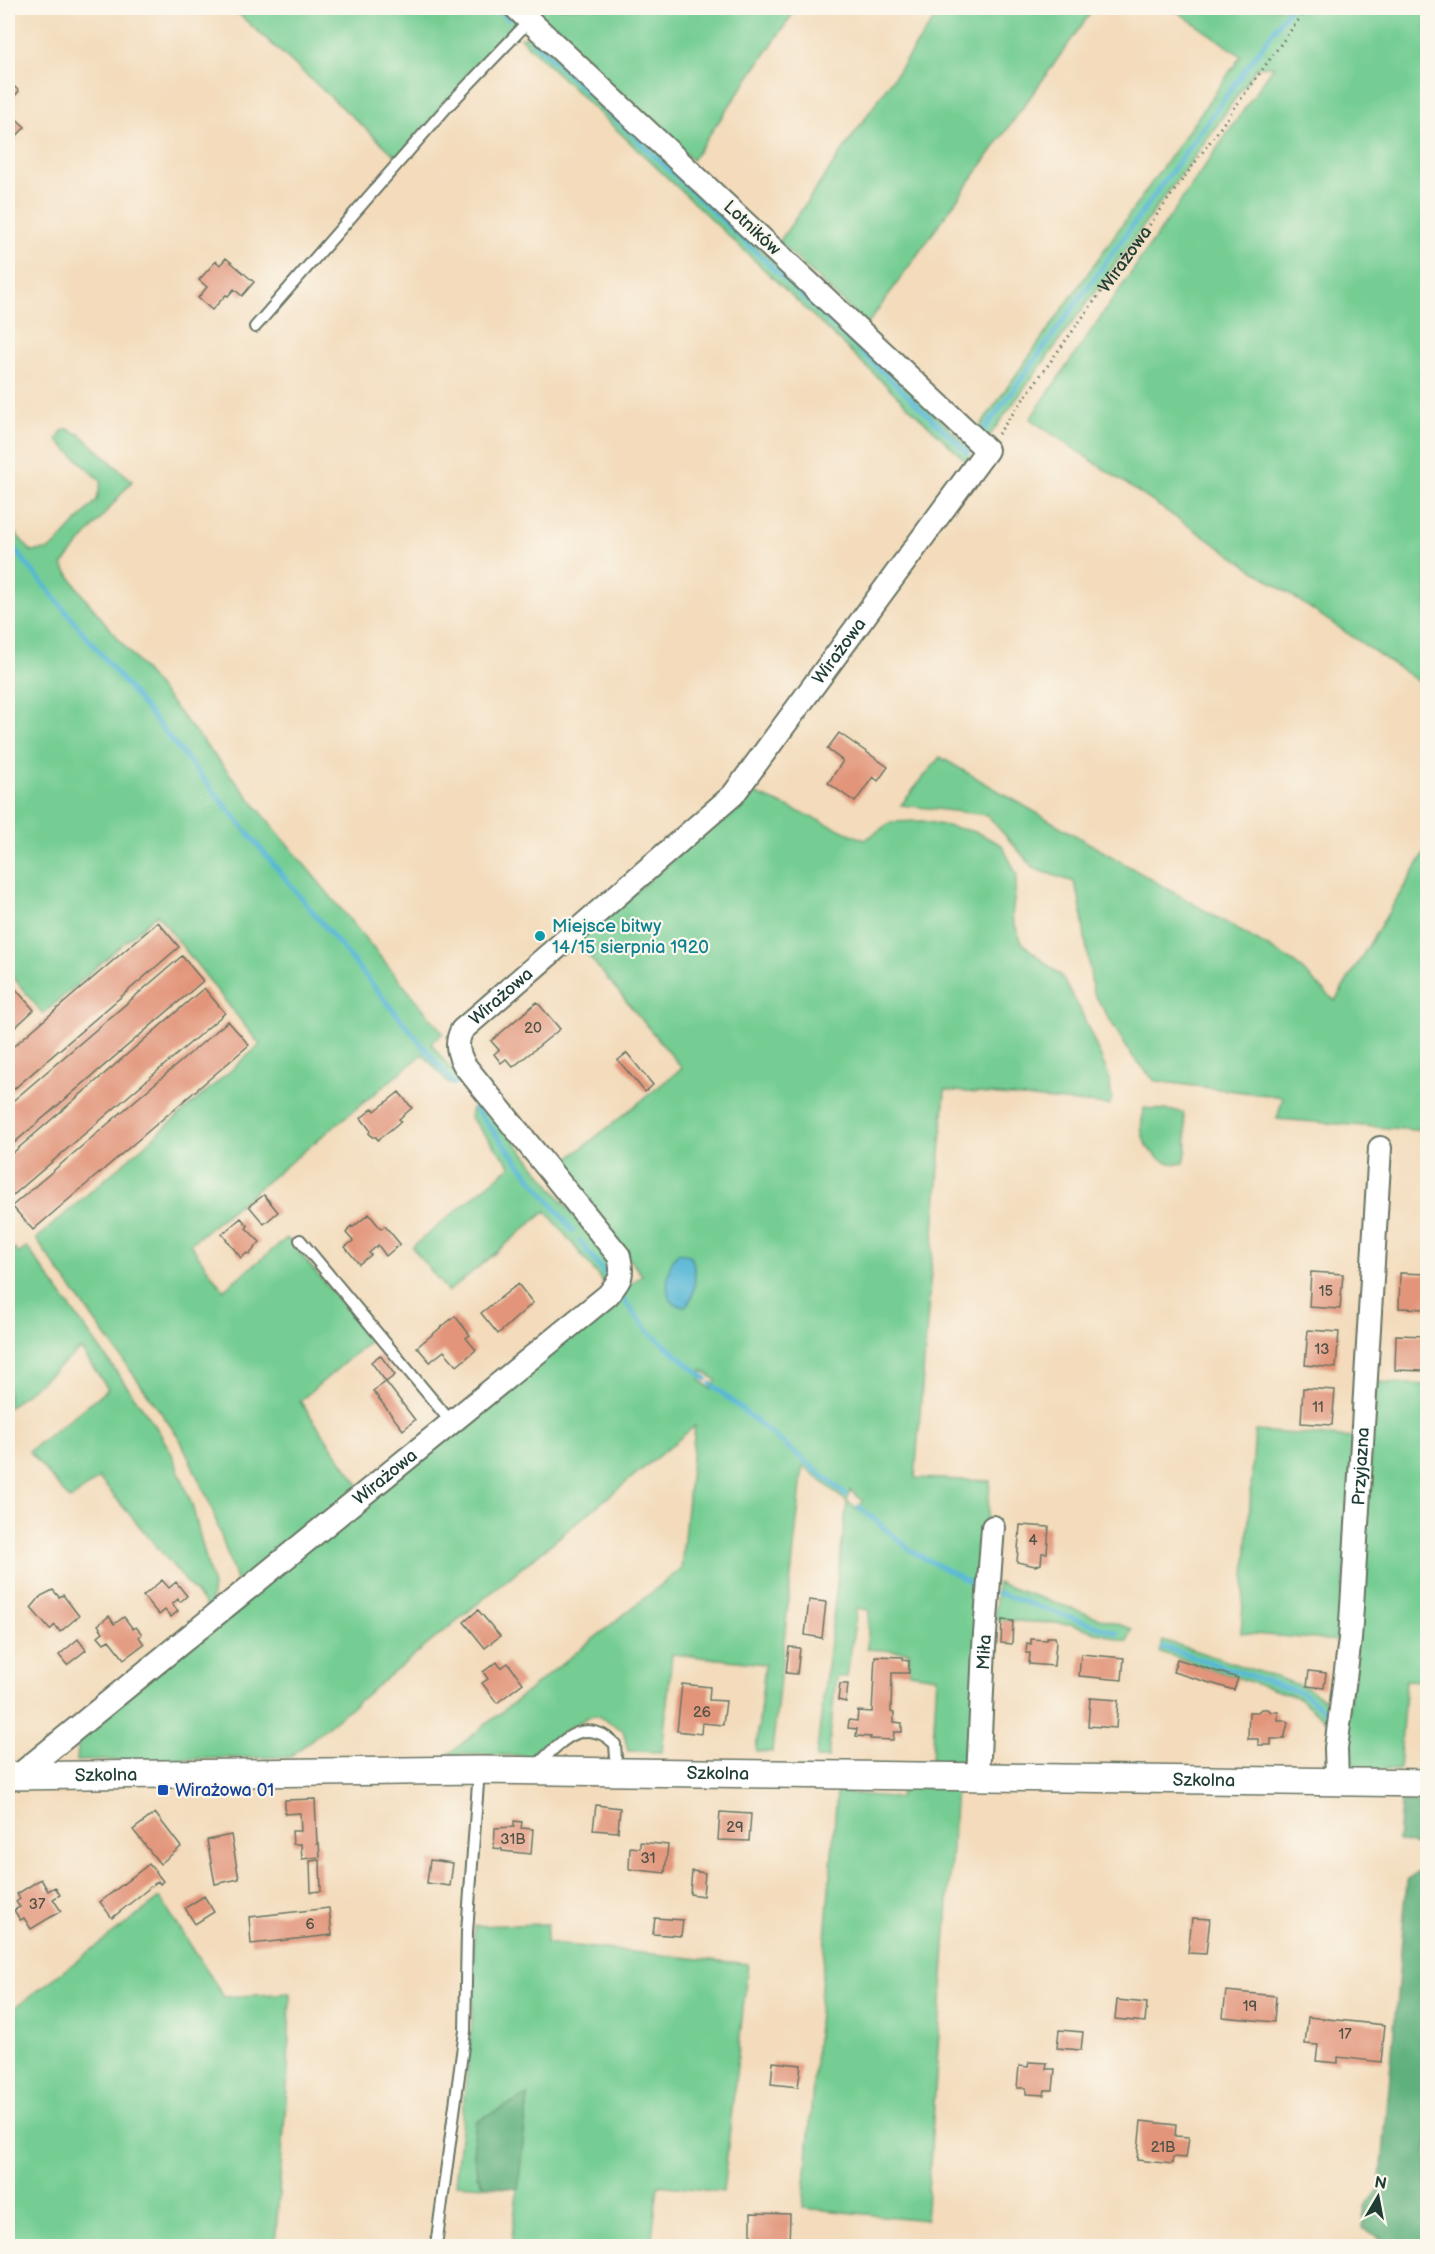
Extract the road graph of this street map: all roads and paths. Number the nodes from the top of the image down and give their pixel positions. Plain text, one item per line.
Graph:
1 (1307, 8) edge
2 (523, 14) edge
3 (255, 327) dead end
4 (987, 450) junction
5 (1380, 1148) dead end
6 (300, 1240) dead end
7 (451, 1422) junction
8 (993, 1527) dead end
9 (479, 1770) junction
10 (532, 1771) junction
11 (617, 1772) junction
12 (13, 1775) edge
13 (978, 1778) junction
14 (1337, 1781) junction
15 (1428, 1783) edge
16 (435, 2247) edge

1 - 4 path, Wirażowa
2 - 3 lane
2 - 4 street, Lotników
4 - 7 street, Wirażowa
5 - 14 street, Przyjazna
6 - 7 lane
7 - 12 street, Wirażowa
8 - 13 street, Miła
9 - 10 street, Szkolna
9 - 12 street, Szkolna
9 - 16 lane
10 - 11 street, Szkolna
10 - 11 lane
11 - 13 street, Szkolna
13 - 14 street, Szkolna
14 - 15 street, Szkolna

